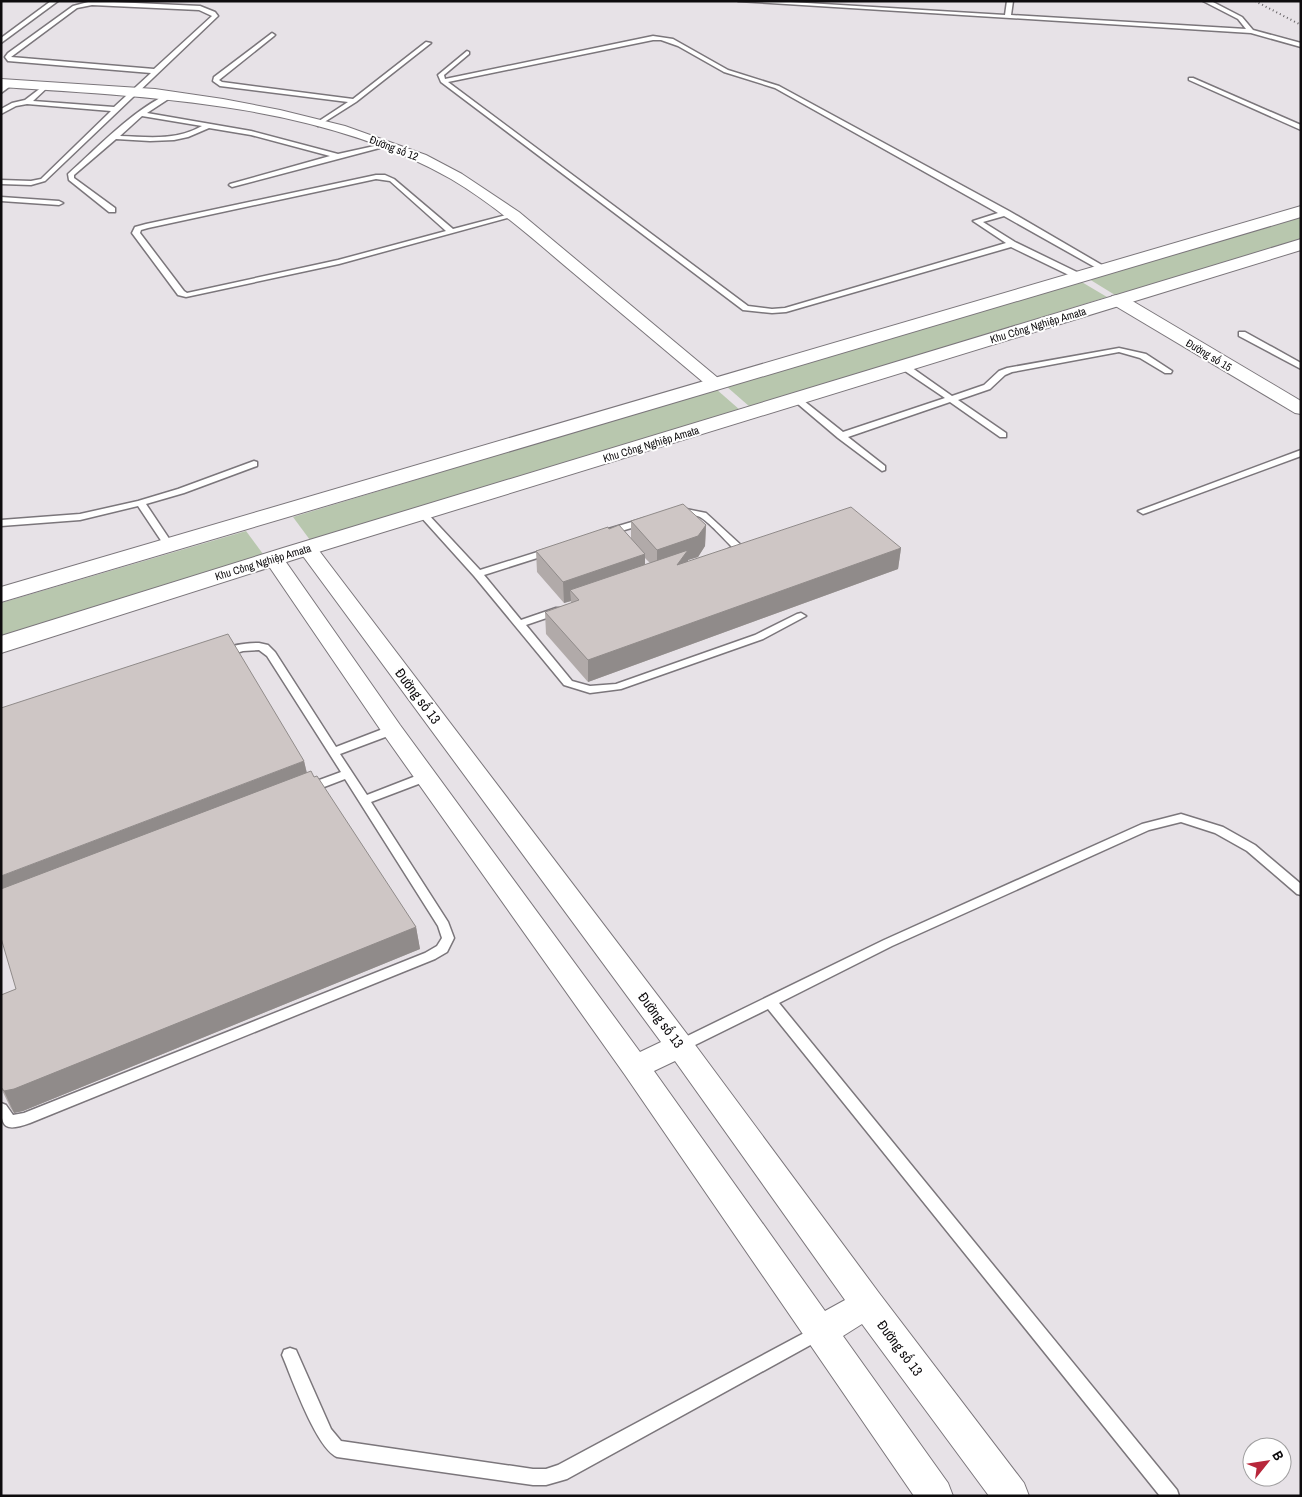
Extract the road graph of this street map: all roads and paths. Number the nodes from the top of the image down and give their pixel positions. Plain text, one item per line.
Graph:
1 (54, 1) edge
2 (741, 1) edge
3 (1010, 1) edge
4 (1206, 1) edge
5 (1008, 17) junction
6 (1250, 32) junction
7 (272, 34) dead end
8 (1, 41) edge
9 (428, 43) dead end
10 (1301, 44) edge
11 (467, 53) dead end
12 (155, 71) junction
13 (1191, 79) dead end
14 (443, 81) junction
15 (4, 86) edge
16 (46, 86) junction
17 (132, 92) junction
18 (170, 95) junction
19 (354, 101) junction
20 (27, 102) junction
21 (115, 109) junction
22 (1, 112) edge
23 (141, 114) junction
24 (318, 124) junction
25 (209, 125) junction
26 (1301, 128) edge
27 (112, 137) junction
28 (388, 145) junction
29 (338, 156) junction
30 (1, 182) edge
31 (232, 185) dead end
32 (1, 199) edge
33 (59, 203) dead end
34 (112, 210) dead end
35 (1301, 211) edge
36 (1006, 213) junction
37 (514, 216) junction
38 (452, 232) junction
39 (1012, 244) junction
40 (1301, 244) edge
41 (1103, 268) junction
42 (1078, 276) junction
43 (1118, 300) junction
44 (1242, 334) dead end
45 (905, 366) junction
46 (1301, 367) edge
47 (1168, 371) dead end
48 (715, 383) junction
49 (796, 399) junction
50 (953, 400) junction
51 (1301, 409) edge
52 (750, 413) junction
53 (1003, 435) dead end
54 (841, 436) junction
55 (1301, 453) edge
56 (254, 464) dead end
57 (882, 468) dead end
58 (140, 503) junction
59 (1144, 511) dead end
60 (282, 513) junction
61 (423, 514) junction
62 (1, 523) edge
63 (248, 523) junction
64 (597, 536) edge
65 (169, 546) junction
66 (564, 546) edge
67 (307, 548) junction
68 (720, 555) edge
69 (274, 559) junction
70 (478, 574) junction
71 (1, 595) edge
72 (573, 606) edge
73 (801, 616) dead end
74 (519, 624) junction
75 (1, 645) edge
76 (209, 658) edge
77 (392, 730) junction
78 (334, 752) junction
79 (348, 774) junction
80 (425, 777) junction
81 (293, 795) edge
82 (364, 800) junction
83 (1301, 891) edge
84 (770, 1002) junction
85 (680, 1046) junction
86 (635, 1067) junction
87 (1, 1109) edge
88 (867, 1304) junction
89 (819, 1332) junction
90 (290, 1355) dead end
91 (935, 1496) edge
92 (1011, 1496) edge
93 (1170, 1496) edge

1 - 8 lane
2 - 5 lane
3 - 5 lane
4 - 6 lane
5 - 6 lane
6 - 10 lane
7 - 19 lane
9 - 19 lane
11 - 14 lane
12 - 12 lane
12 - 17 lane
13 - 26 lane
14 - 36 lane
14 - 39 lane
15 - 16 street, Đường số 12
16 - 17 street, Đường số 12
16 - 20 lane
17 - 18 street, Đường số 12
17 - 21 lane
18 - 23 lane
18 - 24 street, Đường số 12
19 - 24 lane
20 - 21 lane
20 - 22 lane
21 - 30 lane
23 - 25 lane
23 - 27 lane
24 - 28 street, Đường số 12
25 - 27 lane
25 - 29 lane
27 - 34 lane
28 - 29 lane
28 - 37 street, Đường số 12
29 - 31 lane
32 - 33 lane
35 - 41 street
36 - 39 lane
36 - 41 lane
37 - 38 lane
37 - 48 street, Đường số 12
38 - 38 lane
39 - 42 lane
40 - 43 street, Khu Công Nghiệp Amata
41 - 42 street
42 - 43 street
42 - 48 street
43 - 45 street, Khu Công Nghiệp Amata
43 - 51 street, Đường số 15
44 - 46 lane
45 - 49 street, Khu Công Nghiệp Amata
45 - 50 lane
47 - 50 lane
48 - 52 street
48 - 60 street
49 - 52 street, Khu Công Nghiệp Amata
49 - 54 lane
50 - 53 lane
50 - 54 lane
52 - 61 street, Khu Công Nghiệp Amata
54 - 57 lane
55 - 59 lane
56 - 58 lane
58 - 62 lane
58 - 65 lane
60 - 63 street
60 - 67 street
61 - 67 street, Khu Công Nghiệp Amata
61 - 70 lane
63 - 65 street
63 - 69 street
64 - 68 lane
65 - 71 street
66 - 70 lane
67 - 69 street, Khu Công Nghiệp Amata
67 - 85 street, Đường số 13
69 - 75 street, Khu Công Nghiệp Amata
69 - 77 street
70 - 74 lane
72 - 74 lane
73 - 74 lane
76 - 78 lane
77 - 78 lane
77 - 80 street
78 - 79 lane
79 - 81 lane
79 - 82 lane
80 - 82 lane
80 - 86 street
82 - 87 lane
83 - 84 lane
84 - 85 lane
84 - 93 lane
85 - 86 street
85 - 88 street, Đường số 13
86 - 89 street
88 - 89 street
88 - 92 street, Đường số 13
89 - 90 lane
89 - 91 street

